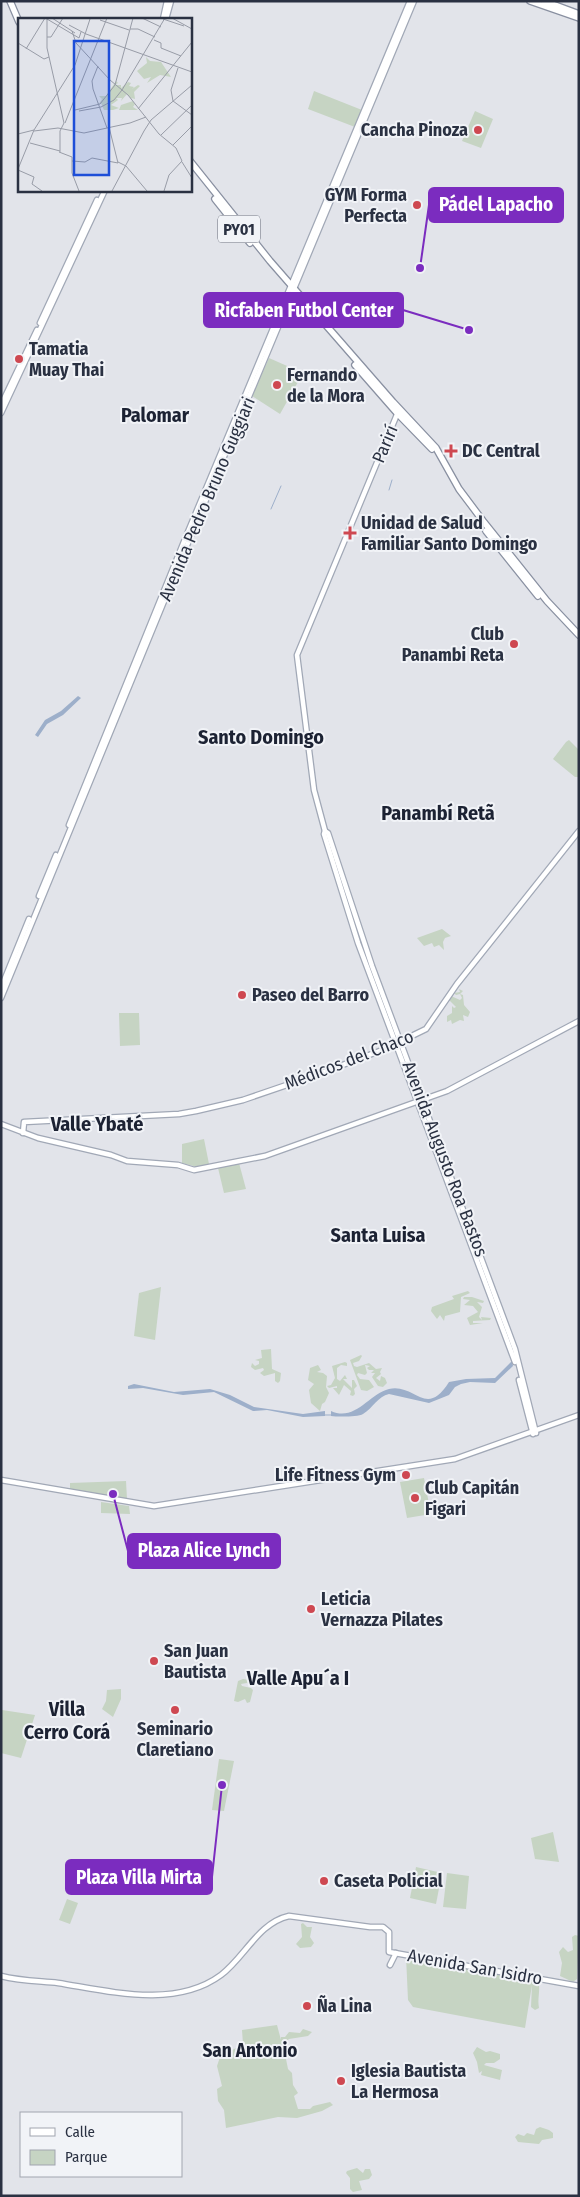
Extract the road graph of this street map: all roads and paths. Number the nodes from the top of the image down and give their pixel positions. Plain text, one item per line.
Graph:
1 (12, 1) edge
2 (169, 1) edge
3 (410, 1) edge
4 (414, 1) edge
5 (530, 1) edge
6 (544, 1) edge
7 (579, 14) edge
8 (20, 18) edge
9 (164, 18) edge
10 (579, 18) edge
11 (18, 19) edge
12 (191, 162) edge
13 (191, 167) edge
14 (103, 191) edge
15 (103, 191) edge
16 (292, 289) junction
17 (1, 406) edge
18 (399, 411) junction
19 (1, 413) edge
20 (371, 478) joint
21 (579, 635) edge
22 (579, 640) edge
23 (579, 831) edge
24 (1, 988) edge
25 (1, 998) edge
26 (579, 1021) edge
27 (399, 1042) junction
28 (421, 1100) junction
29 (1, 1124) edge
30 (23, 1133) junction
31 (579, 1416) edge
32 (534, 1432) junction
33 (1, 1482) edge
34 (396, 1953) junction
35 (390, 1965) dead end
36 (1, 1976) edge
37 (579, 1986) edge

1 - 8 highway
1 - 11 highway
2 - 9 main road
3 - 16 main road, Avenida Pedro Bruno Guggiari
4 - 16 main road, Avenida Pedro Bruno Guggiari
5 - 10 highway
6 - 7 highway
12 - 16 highway, PY01
13 - 16 highway, PY01
14 - 17 main road
15 - 19 main road
16 - 18 highway, PY01
16 - 24 main road, Avenida Pedro Bruno Guggiari
16 - 25 main road, Avenida Pedro Bruno Guggiari
18 - 20 main road, Parirí
18 - 21 highway, PY01
18 - 22 highway, PY01
20 - 27 main road, Avenida Augusto Roa Bastos
23 - 27 main road, Médicos del Chaco
26 - 28 main road
27 - 28 main road, Avenida Augusto Roa Bastos
27 - 30 main road, Médicos del Chaco
28 - 30 main road
28 - 32 main road, Avenida Augusto Roa Bastos
29 - 30 main road
31 - 32 main road
32 - 33 main road
34 - 35 main road
34 - 36 main road, Avenida San Isidro
34 - 37 main road, Avenida San Isidro

